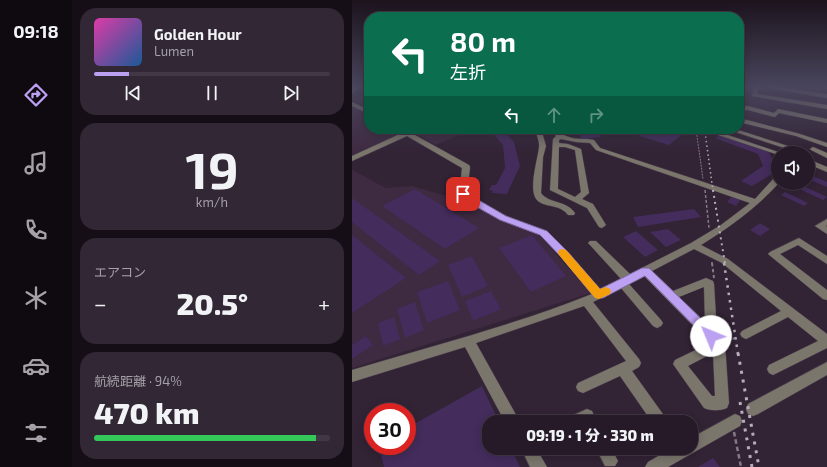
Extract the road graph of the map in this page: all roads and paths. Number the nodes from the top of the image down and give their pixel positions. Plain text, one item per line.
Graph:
1 (751, 109) edge
2 (744, 121) edge
3 (827, 121) edge
4 (398, 134) edge
5 (408, 134) edge
6 (539, 134) edge
7 (557, 134) edge
8 (717, 134) edge
9 (744, 134) edge
10 (562, 136) junction
11 (825, 143) edge
12 (556, 145) junction
13 (784, 146) edge
14 (815, 148) edge
15 (815, 150) edge
16 (771, 151) edge
17 (827, 156) edge
18 (352, 159) edge
19 (815, 164) edge
20 (827, 170) edge
21 (771, 186) edge
22 (576, 200) junction
23 (756, 202) junction
24 (571, 213) dead end
25 (827, 222) edge
26 (602, 225) dead end
27 (827, 231) edge
28 (593, 243) dead end
29 (694, 245) junction
30 (827, 261) edge
31 (646, 271) junction
32 (626, 282) junction
33 (599, 295) junction
34 (671, 296) junction
35 (827, 296) edge
36 (585, 300) junction
37 (790, 311) junction
38 (657, 323) dead end
39 (746, 334) joint
40 (715, 340) junction
41 (468, 341) junction
42 (827, 341) edge
43 (623, 368) junction
44 (827, 368) edge
45 (773, 369) dead end
46 (352, 376) edge
47 (583, 387) dead end
48 (753, 409) dead end
49 (509, 415) edge
50 (655, 415) edge
51 (735, 421) dead end
52 (698, 442) edge
53 (532, 455) edge
54 (674, 455) edge
55 (538, 467) edge
56 (653, 467) edge

1 - 3 street
2 - 11 street
4 - 18 street
5 - 33 street
6 - 24 street
7 - 10 street
8 - 16 street
9 - 13 street
10 - 12 street
10 - 23 street
11 - 14 street
12 - 22 street
12 - 22 street
15 - 17 street
19 - 20 street
21 - 23 street
22 - 26 street
23 - 29 street
25 - 27 street
28 - 32 street
29 - 31 street
29 - 37 street
30 - 35 street
31 - 32 street
31 - 34 street
32 - 33 street
32 - 38 street
33 - 36 street
34 - 40 street
34 - 40 street
36 - 41 street
36 - 43 street
37 - 39 street
37 - 42 street
39 - 40 path
40 - 40 street
41 - 46 street
41 - 49 street
42 - 45 street
43 - 47 street
43 - 50 street
44 - 48 street
51 - 52 street
53 - 55 street
54 - 56 street

